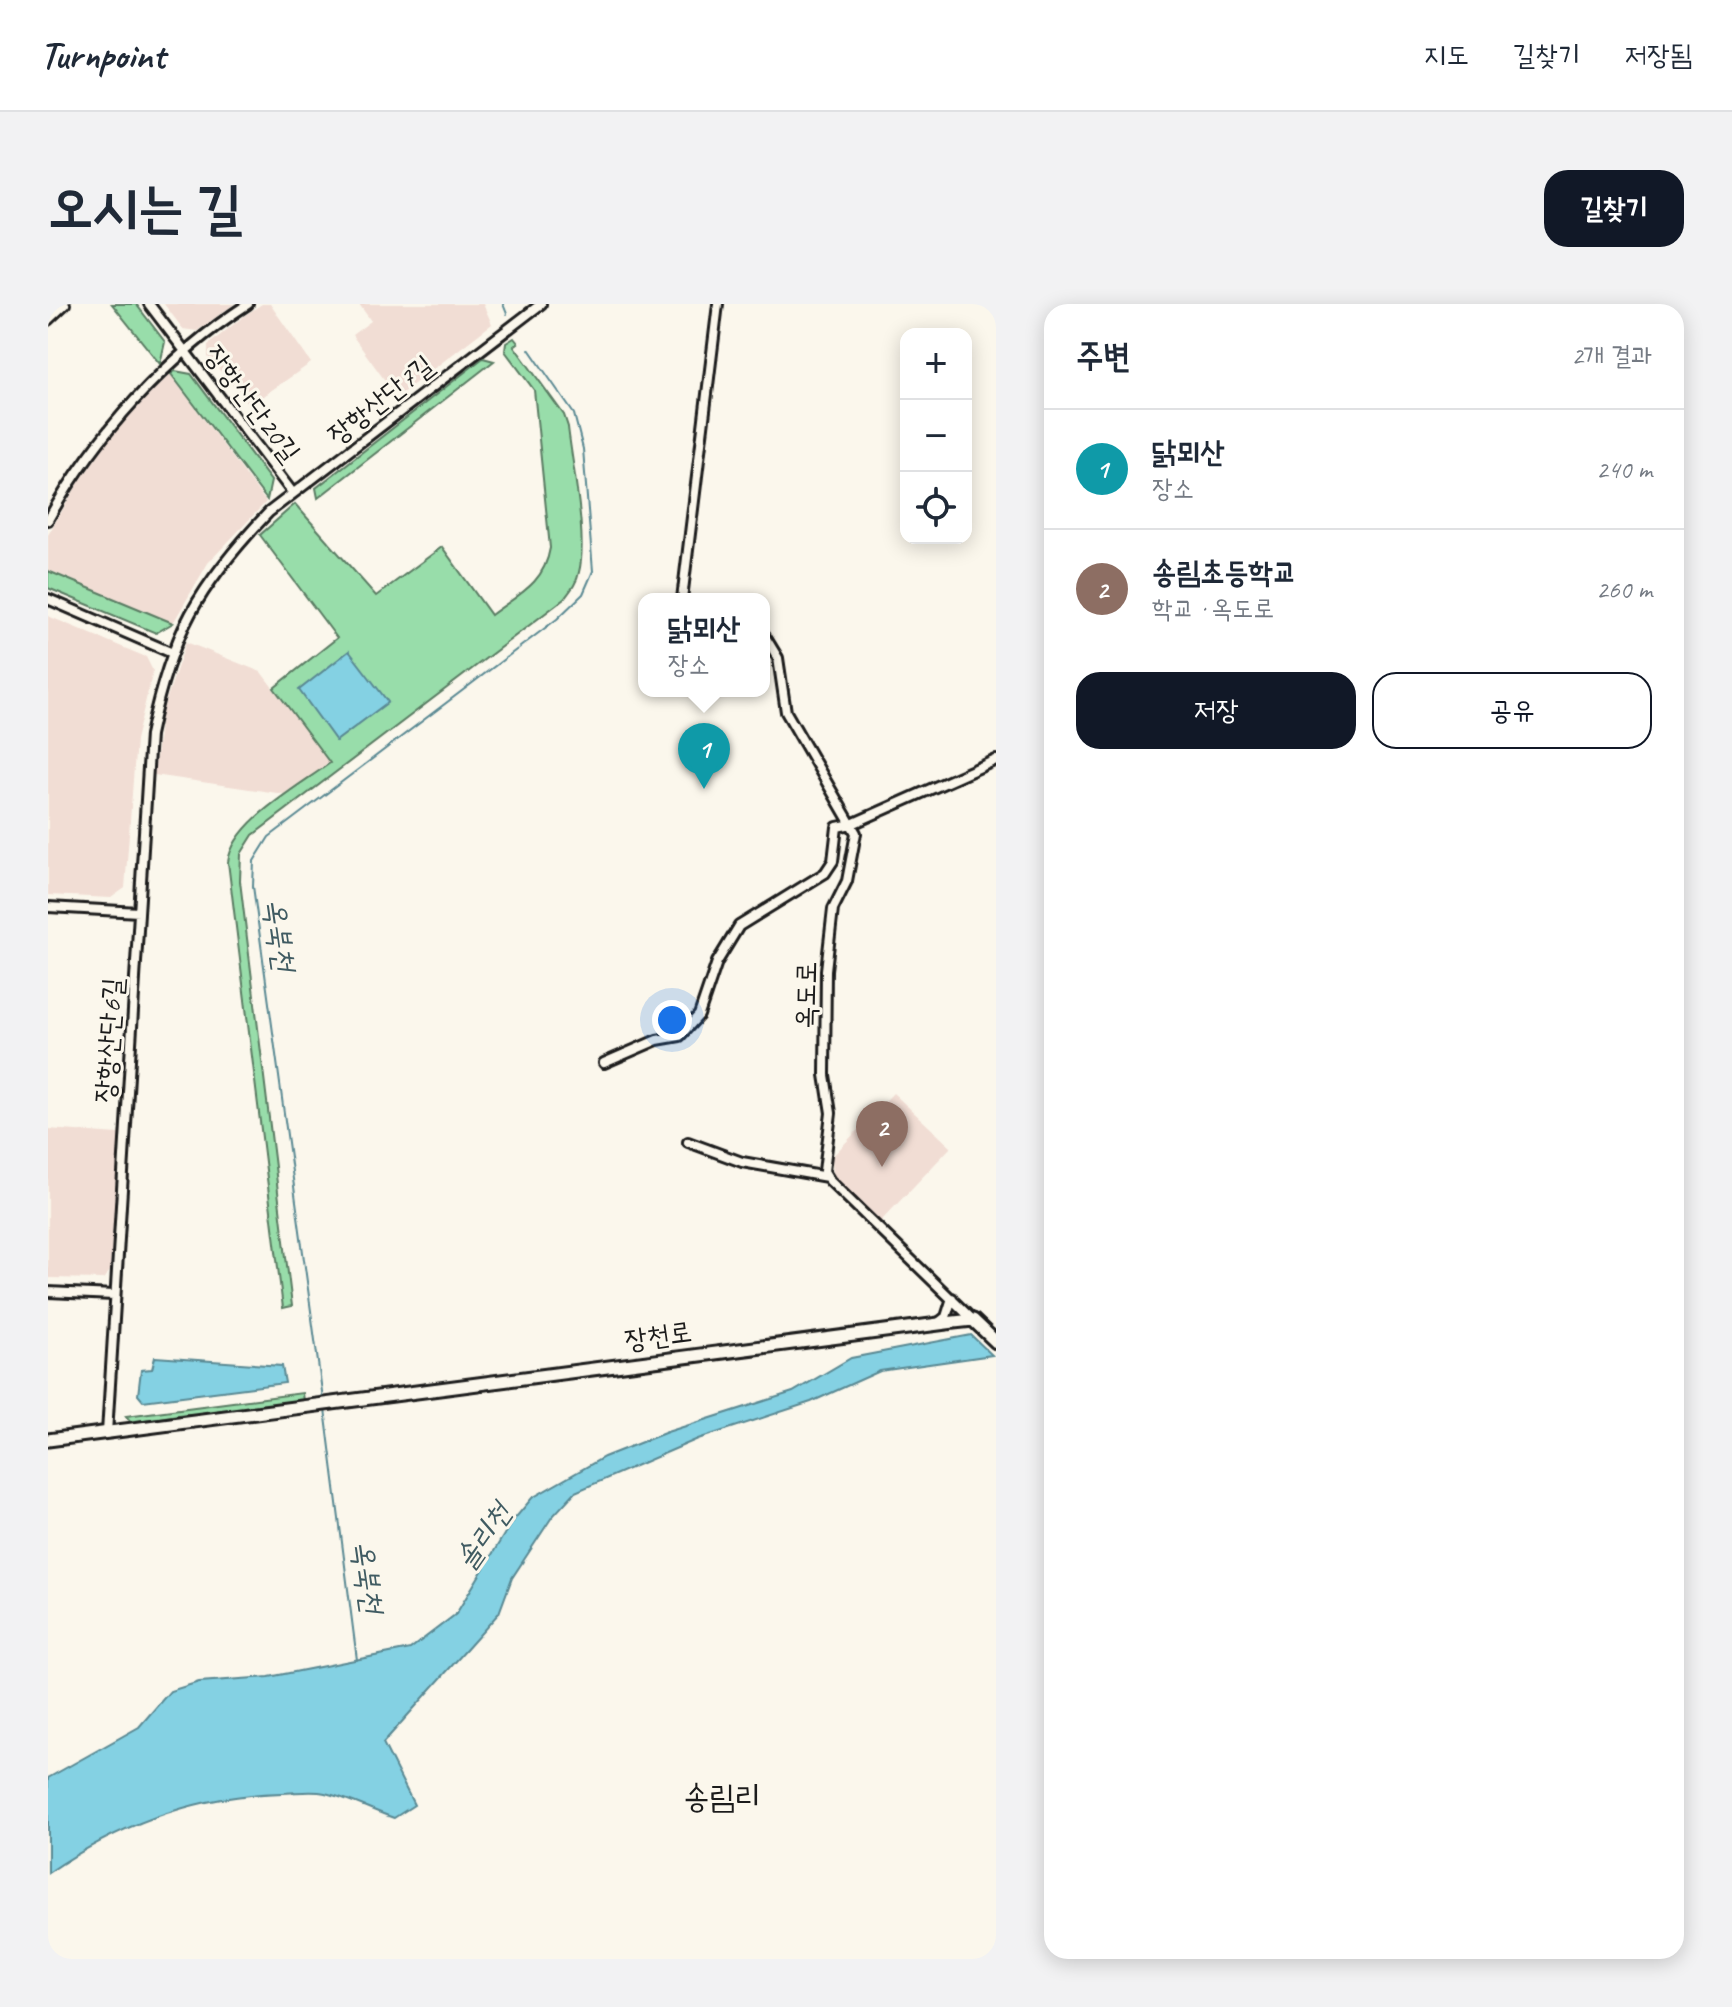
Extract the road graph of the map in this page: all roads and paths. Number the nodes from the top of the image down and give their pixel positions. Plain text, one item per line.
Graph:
1 (65, 304) edge
2 (149, 304) edge
3 (248, 304) edge
4 (541, 304) edge
5 (718, 304) edge
6 (48, 320) edge
7 (186, 351) junction
8 (292, 492) junction
9 (48, 520) edge
10 (683, 593) edge
11 (48, 599) edge
12 (770, 645) edge
13 (170, 652) junction
14 (996, 760) edge
15 (852, 824) junction
16 (48, 907) edge
17 (139, 912) junction
18 (604, 1063) dead end
19 (688, 1142) dead end
20 (827, 1177) junction
21 (48, 1292) edge
22 (114, 1295) junction
23 (952, 1298) junction
24 (973, 1320) junction
25 (937, 1324) junction
26 (996, 1342) edge
27 (107, 1433) junction
28 (48, 1440) edge

1 - 6 street
2 - 7 street, 장항산단20길
3 - 7 street
4 - 8 street, 장항산단7길
5 - 10 street
7 - 8 street, 장항산단20길
7 - 9 street
8 - 13 street, 장항산단7길
11 - 13 street
12 - 15 street
13 - 17 street, 장항산단6길
14 - 15 street
15 - 18 street
15 - 20 street, 옥도로
16 - 17 street
17 - 22 street, 장항산단6길
19 - 20 street
20 - 23 street
21 - 22 street
22 - 27 street, 장항산단6길
23 - 24 street
23 - 25 street
24 - 25 main road, 장천로
24 - 26 main road
25 - 27 main road, 장천로
27 - 28 main road

